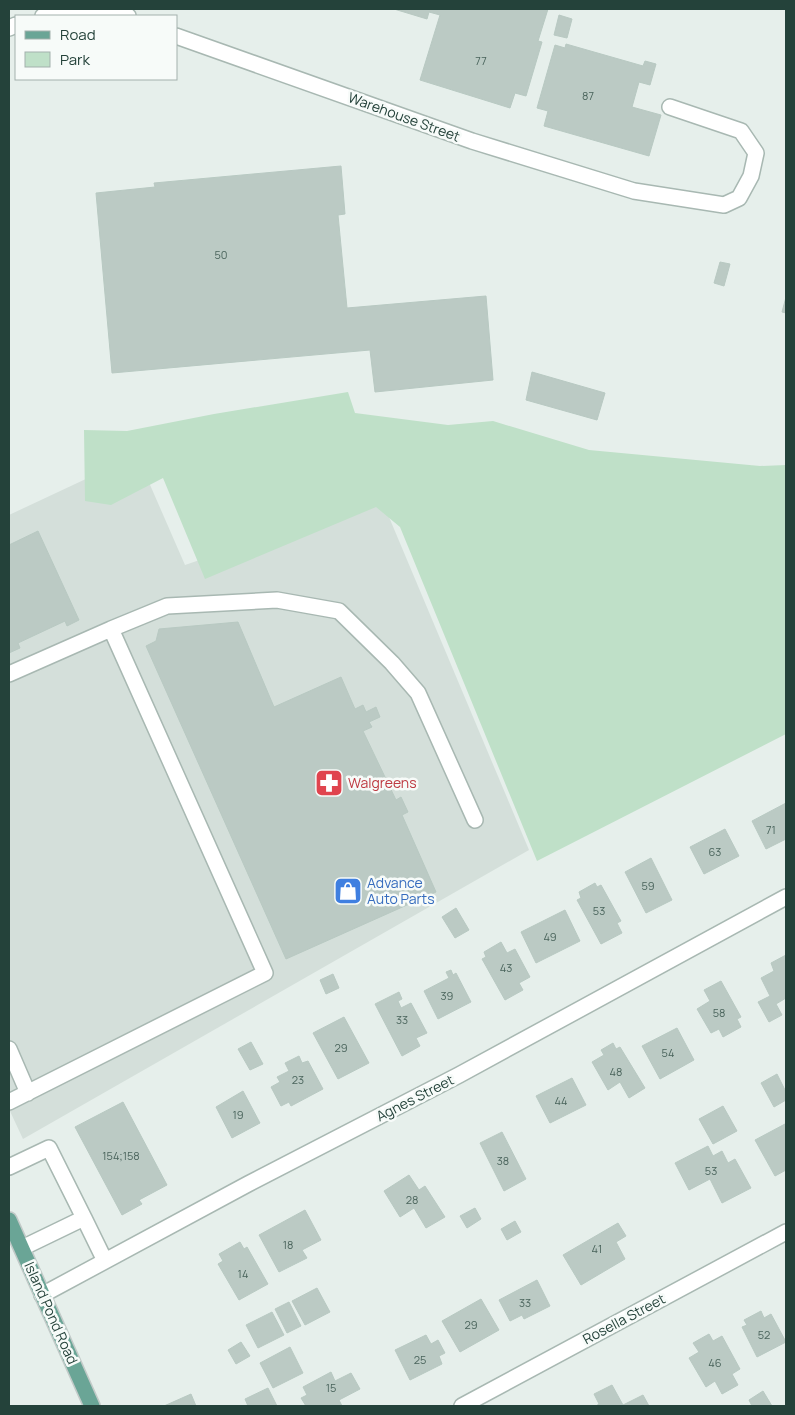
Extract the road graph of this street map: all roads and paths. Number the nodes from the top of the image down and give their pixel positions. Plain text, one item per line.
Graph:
1 (49, 15) edge
2 (123, 15) edge
3 (178, 37) edge
4 (670, 108) dead end
5 (111, 629) junction
6 (9, 674) edge
7 (475, 820) dead end
8 (786, 897) edge
9 (9, 1049) edge
10 (28, 1093) junction
11 (9, 1102) edge
12 (9, 1167) edge
13 (84, 1218) junction
14 (9, 1220) edge
15 (786, 1232) edge
16 (22, 1248) junction
17 (105, 1262) junction
18 (42, 1295) junction
19 (92, 1406) edge
20 (462, 1406) edge

1 - 2 street
3 - 4 street, Warehouse Street
5 - 6 street
5 - 7 street
5 - 10 street
8 - 17 street, Agnes Street
9 - 10 street
10 - 11 street
12 - 13 street
13 - 16 street
13 - 17 street
14 - 16 main road, Island Pond Road
15 - 20 street, Rosella Street
16 - 18 main road, Island Pond Road
17 - 18 street, Agnes Street
18 - 19 main road, Island Pond Road

